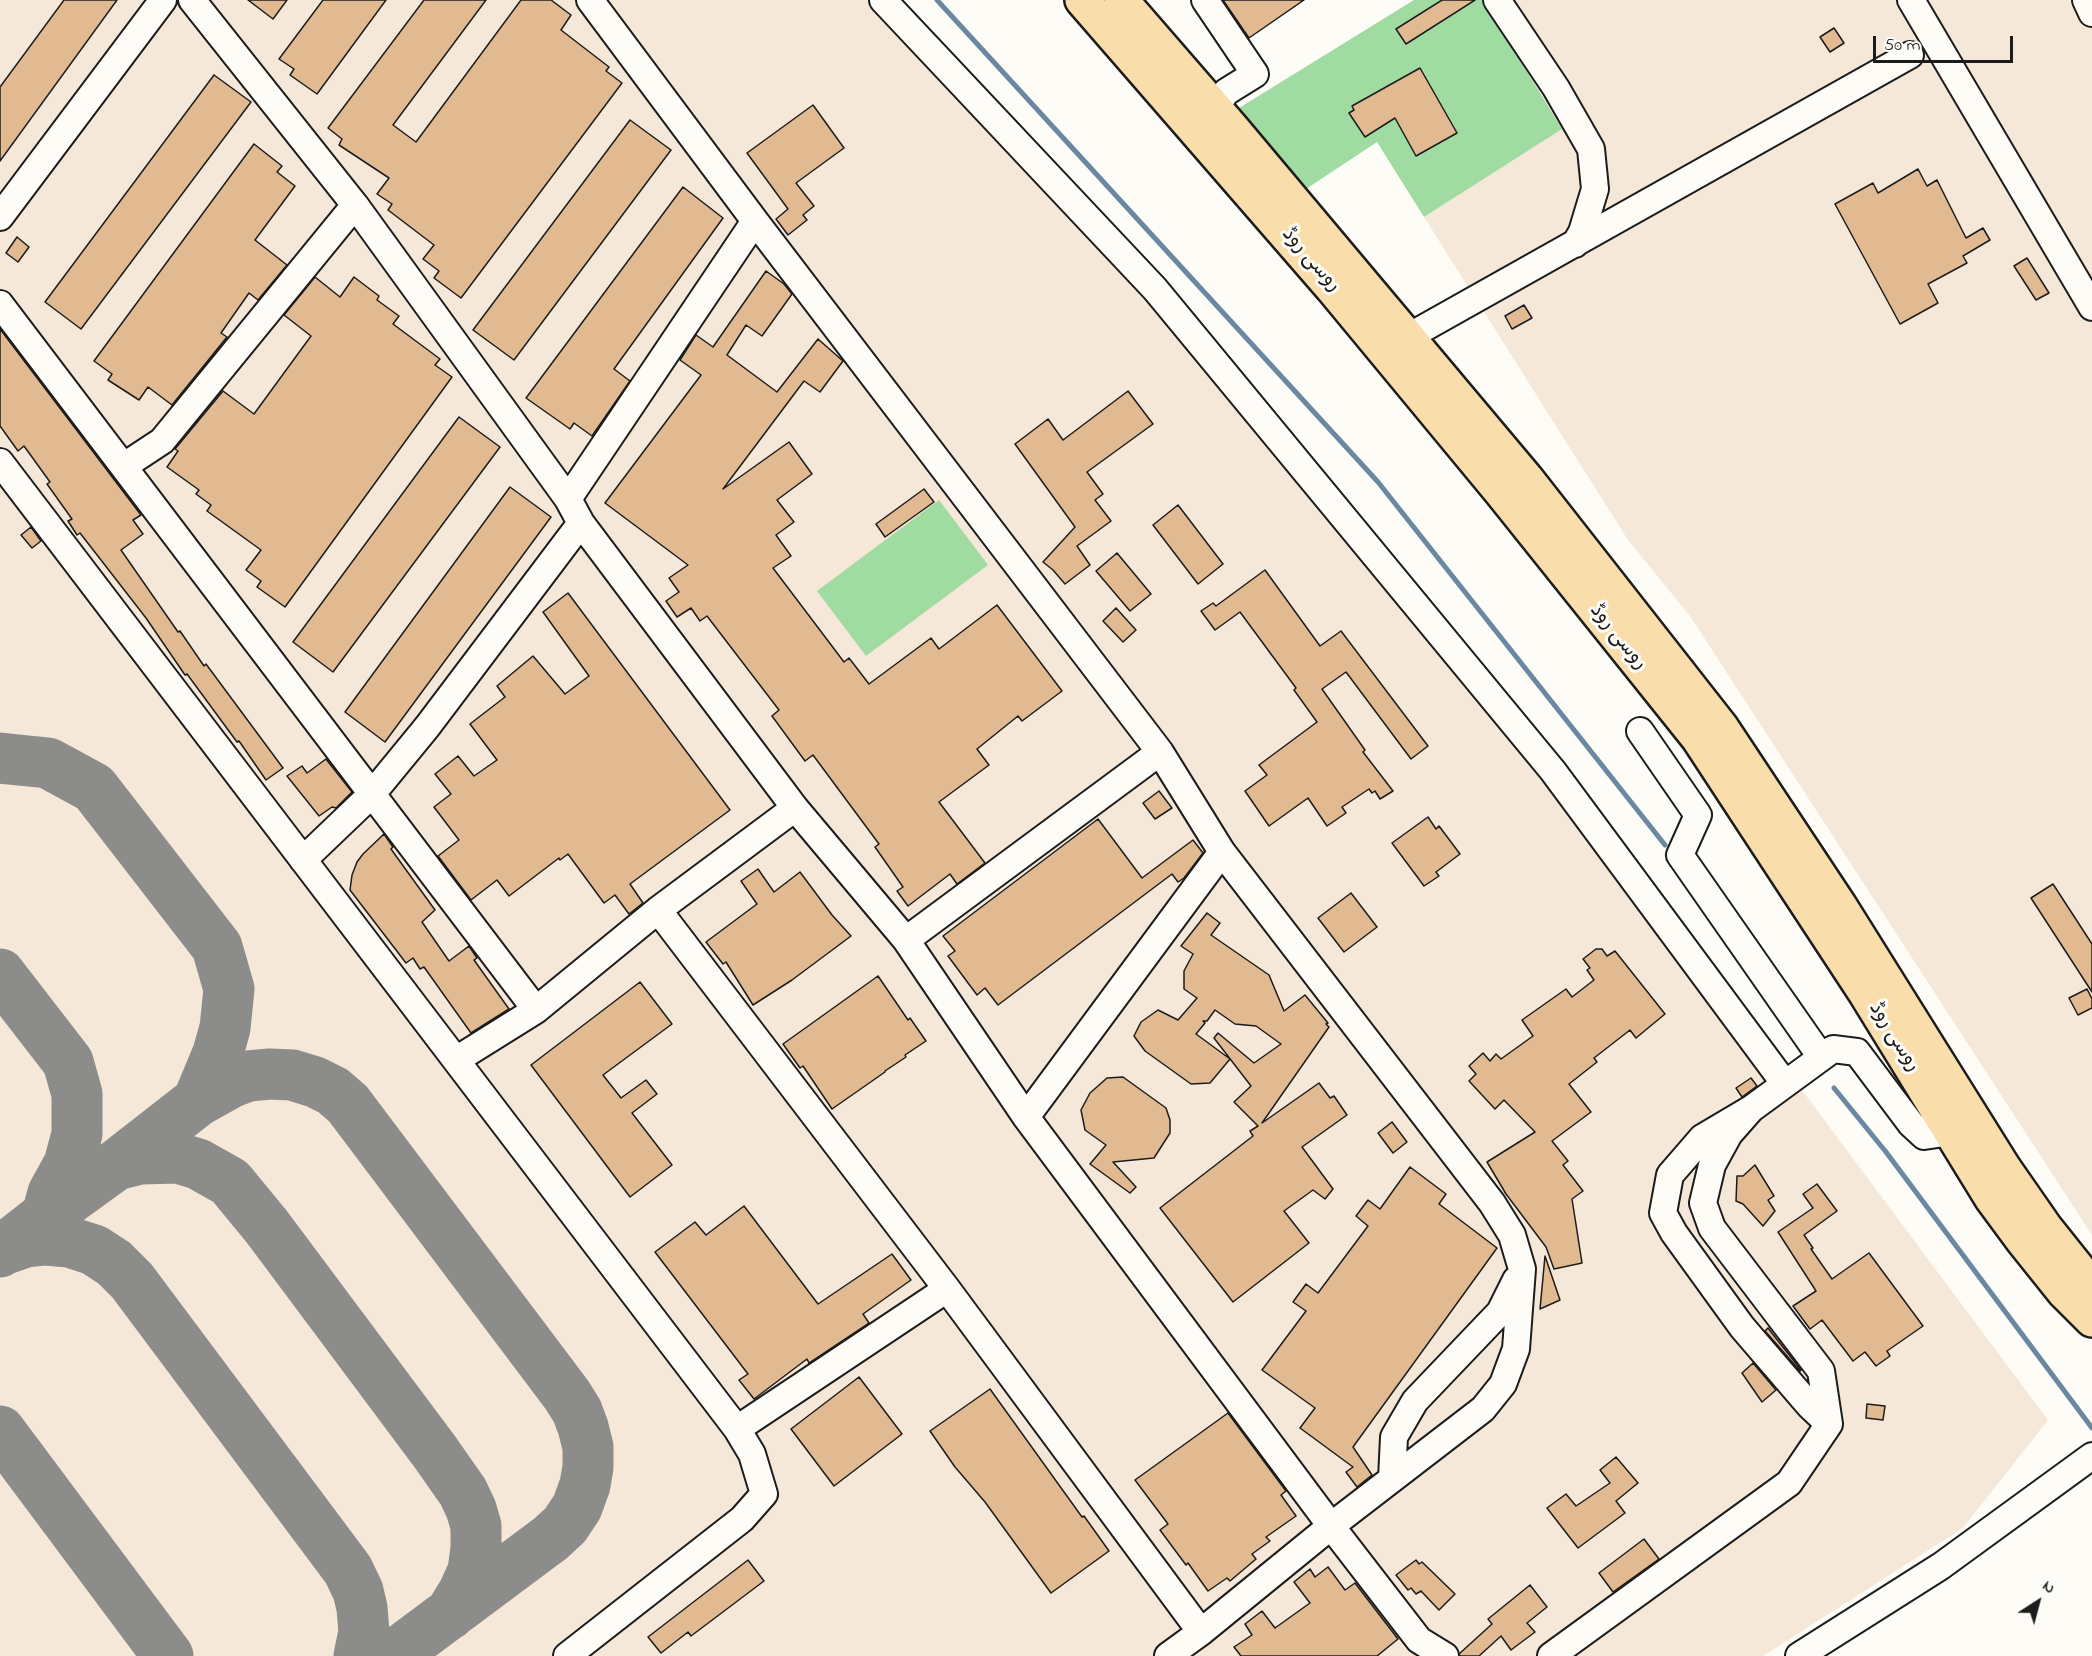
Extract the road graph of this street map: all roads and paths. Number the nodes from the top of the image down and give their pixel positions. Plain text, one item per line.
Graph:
1 (163, 0) edge
2 (192, 0) edge
3 (590, 0) edge
4 (883, 0) edge
5 (1082, 0) edge
6 (1121, 0) edge
7 (1205, 0) edge
8 (1497, 0) edge
9 (1911, 0) edge
10 (2086, 0) edge
11 (2092, 13) edge
12 (1910, 55) dead end
13 (1215, 108) junction
14 (355, 205) junction
15 (0, 217) edge
16 (755, 221) junction
17 (1575, 244) junction
18 (0, 304) edge
19 (2092, 307) edge
20 (1408, 337) junction
21 (0, 462) edge
22 (124, 466) junction
23 (568, 499) junction
24 (581, 523) junction
25 (1640, 731) dead end
26 (1160, 752) junction
27 (372, 794) junction
28 (795, 808) junction
29 (1222, 852) junction
30 (303, 860) junction
31 (658, 909) junction
32 (906, 940) junction
33 (536, 1010) junction
34 (1821, 1057) junction
35 (456, 1060) junction
36 (1785, 1084) junction
37 (1751, 1109) junction
38 (1026, 1117) junction
39 (1951, 1132) junction
40 (1522, 1269) junction
41 (2092, 1286) edge
42 (947, 1289) junction
43 (2092, 1320) edge
44 (1829, 1424) junction
45 (737, 1430) junction
46 (2089, 1459) edge
47 (1392, 1479) junction
48 (1331, 1526) junction
49 (1201, 1632) junction
50 (567, 1656) edge
51 (1168, 1656) edge
52 (1445, 1656) edge
53 (1551, 1656) edge
54 (1799, 1656) edge

1 - 15 street
2 - 14 street
3 - 16 street
4 - 36 street
5 - 39 main road, روسی روڈ
6 - 13 main road, روسی روڈ
7 - 13 street
8 - 17 street
9 - 19 street
10 - 11 street
12 - 17 street
13 - 20 main road, روسی روڈ
14 - 22 street
14 - 23 street
16 - 23 street
16 - 26 street
17 - 20 street
18 - 22 street
20 - 41 main road, روسی روڈ
21 - 30 street
22 - 27 street
23 - 24 street
24 - 27 street
24 - 28 street
25 - 34 street
26 - 29 street
26 - 32 street
27 - 30 street
27 - 33 street
28 - 31 street
28 - 32 street
29 - 38 street
29 - 40 street
30 - 35 street
31 - 33 street
31 - 42 street
32 - 38 street
33 - 35 street
34 - 36 street
34 - 39 street
35 - 45 street
36 - 37 street
37 - 44 street
37 - 44 street
38 - 48 street
39 - 43 main road, روسی روڈ
40 - 47 street
40 - 47 street
42 - 45 street
42 - 49 street
44 - 53 street
45 - 50 street
46 - 54 street
47 - 48 street
48 - 49 street
48 - 52 street
49 - 51 street

